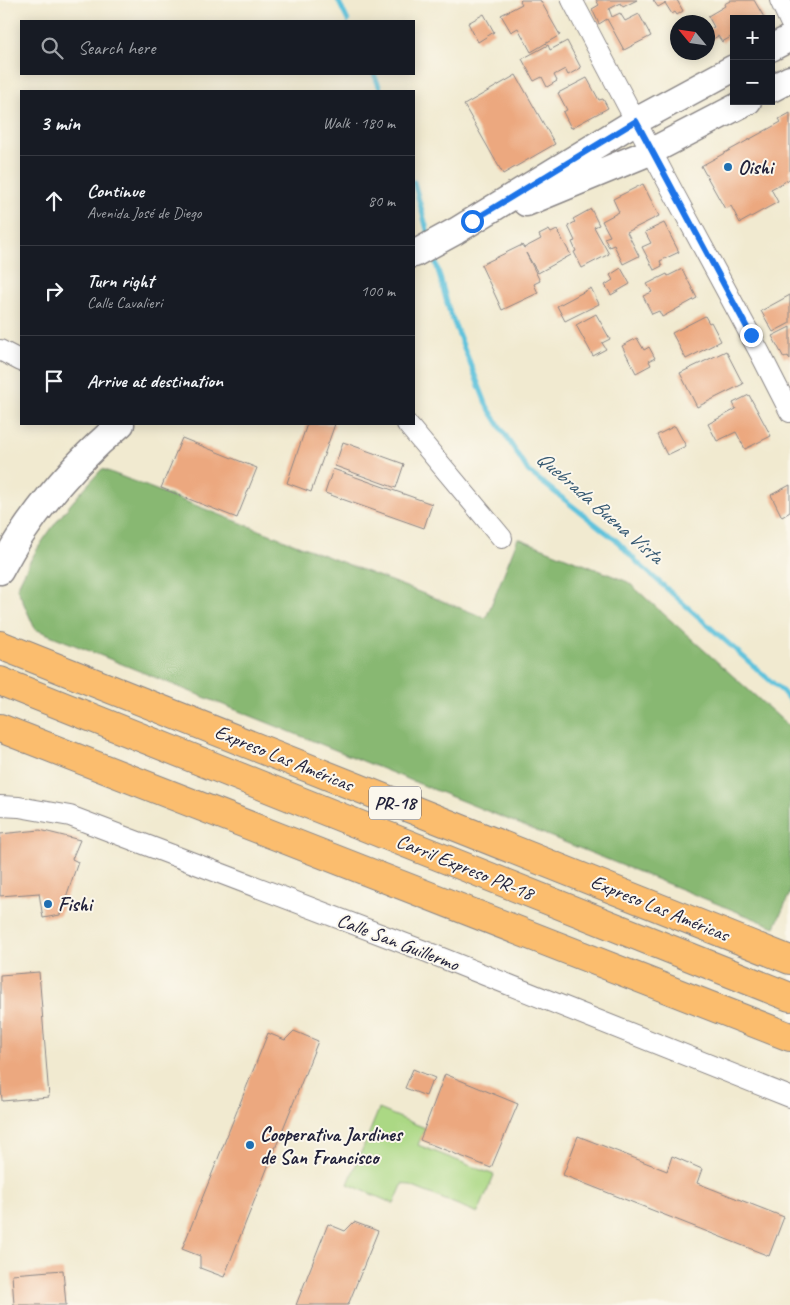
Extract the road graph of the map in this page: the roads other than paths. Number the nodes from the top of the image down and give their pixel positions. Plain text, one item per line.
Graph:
1 (572, 0) edge
2 (780, 0) edge
3 (790, 22) edge
4 (790, 38) edge
5 (775, 46) edge
6 (730, 70) edge
7 (790, 80) edge
8 (775, 87) edge
9 (740, 105) edge
10 (636, 121) junction
11 (652, 152) junction
12 (456, 231) junction
13 (415, 253) edge
14 (0, 350) edge
15 (20, 360) edge
16 (790, 412) edge
17 (120, 425) edge
18 (409, 425) edge
19 (502, 538) dead end
20 (0, 571) edge
21 (0, 646) edge
22 (0, 681) edge
23 (0, 728) edge
24 (0, 806) edge
25 (790, 960) edge
26 (790, 997) edge
27 (790, 1037) edge
28 (790, 1097) edge

1 - 10 street
2 - 3 street
4 - 5 street
6 - 10 street
7 - 8 street
9 - 11 street
10 - 11 street
10 - 12 street
11 - 12 street
11 - 16 street
12 - 13 street
14 - 15 street
17 - 20 street
18 - 19 street
21 - 25 highway, Expreso Las Américas / PR-18
22 - 26 highway, Carril Expreso PR-18
23 - 27 highway
24 - 28 street, Calle San Guillermo

